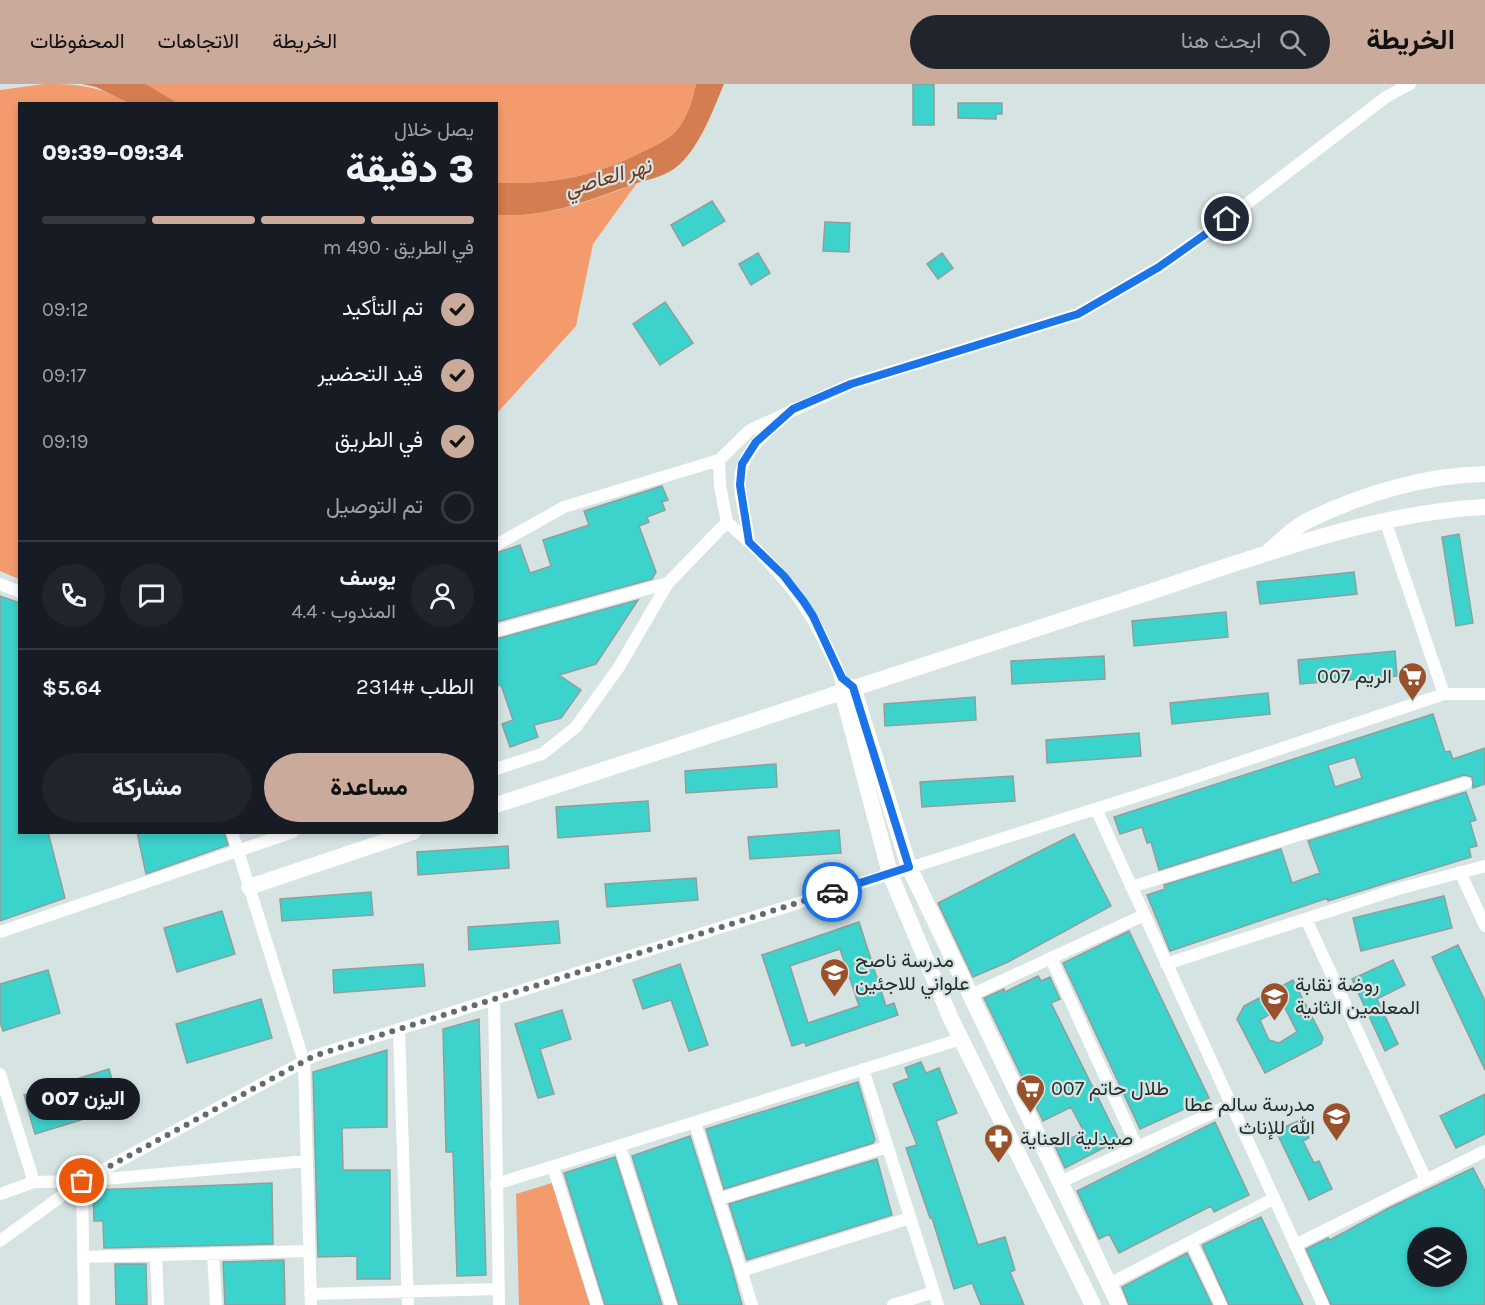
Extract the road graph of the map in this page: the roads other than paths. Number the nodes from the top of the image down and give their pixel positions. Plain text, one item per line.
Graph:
1 (1410, 84) edge
2 (793, 409) junction
3 (719, 460) junction
4 (1485, 474) edge
5 (1485, 507) edge
6 (1385, 520) junction
7 (727, 522) junction
8 (749, 542) junction
9 (498, 544) edge
10 (1261, 557) junction
11 (668, 583) junction
12 (0, 585) edge
13 (18, 591) edge
14 (498, 630) edge
15 (846, 685) junction
16 (1444, 694) junction
17 (1485, 694) edge
18 (498, 767) edge
19 (1466, 783) dead end
20 (498, 804) edge
21 (1096, 809) junction
22 (233, 834) edge
23 (287, 834) edge
24 (407, 834) edge
25 (237, 850) junction
26 (1485, 866) edge
27 (909, 867) junction
28 (890, 873) junction
29 (1460, 873) junction
30 (249, 887) junction
31 (1131, 887) junction
32 (1144, 915) junction
33 (1306, 919) junction
34 (1485, 926) edge
35 (0, 932) edge
36 (1051, 958) junction
37 (1166, 964) junction
38 (969, 996) junction
39 (494, 998) junction
40 (399, 1029) junction
41 (962, 1039) junction
42 (304, 1062) junction
43 (862, 1069) junction
44 (0, 1074) edge
45 (1230, 1105) junction
46 (695, 1123) junction
47 (620, 1147) junction
48 (887, 1147) junction
49 (1137, 1147) junction
50 (1485, 1151) edge
51 (307, 1161) junction
52 (553, 1167) junction
53 (1426, 1180) junction
54 (82, 1181) junction
55 (34, 1182) junction
56 (1060, 1182) junction
57 (496, 1184) junction
58 (0, 1194) edge
59 (719, 1199) junction
60 (1273, 1200) junction
61 (910, 1218) junction
62 (0, 1241) edge
63 (1191, 1242) junction
64 (1294, 1245) junction
65 (309, 1251) junction
66 (213, 1253) junction
67 (156, 1255) junction
68 (83, 1257) junction
69 (741, 1271) junction
70 (1109, 1284) junction
71 (499, 1288) junction
72 (408, 1292) junction
73 (934, 1292) junction
74 (311, 1300) edge
75 (84, 1305) edge
76 (158, 1305) edge
77 (216, 1305) edge
78 (408, 1305) edge
79 (499, 1305) edge
80 (597, 1305) edge
81 (671, 1305) edge
82 (752, 1305) edge
83 (893, 1305) edge
84 (938, 1305) edge
85 (1093, 1305) edge
86 (1119, 1305) edge
87 (1221, 1305) edge
88 (1323, 1305) edge

1 - 2 street
2 - 3 street
2 - 8 street
3 - 7 street
3 - 9 street
4 - 10 main road
5 - 6 main road
6 - 10 main road
6 - 16 street
7 - 8 street
7 - 11 street
8 - 15 street
10 - 15 main road
11 - 14 street
11 - 18 street
12 - 13 street
15 - 20 main road
15 - 27 main road
15 - 28 main road
16 - 17 street
16 - 21 street
19 - 31 street
21 - 27 street
21 - 31 street
22 - 25 street
23 - 25 street
24 - 30 main road
25 - 30 street
25 - 35 street
26 - 29 street
27 - 28 street
27 - 38 main road
28 - 39 street
28 - 41 main road
29 - 33 street
29 - 34 street
30 - 42 street
31 - 32 street
32 - 36 street
32 - 37 street
33 - 37 street
33 - 53 street
36 - 38 street
36 - 49 street
37 - 45 street
38 - 56 main road
39 - 40 street
39 - 57 street
40 - 42 street
40 - 72 street
41 - 43 street
41 - 85 main road
42 - 51 street
42 - 54 street
43 - 46 street
43 - 48 street
44 - 55 street
45 - 49 street
45 - 60 street
46 - 47 street
46 - 59 street
47 - 52 street
47 - 81 street
48 - 59 street
48 - 61 street
49 - 56 street
50 - 53 street
51 - 54 street
51 - 65 street
52 - 57 street
52 - 80 street
53 - 64 street
54 - 55 street
54 - 62 street
54 - 68 street
55 - 58 street
56 - 70 main road
57 - 71 street
59 - 69 street
60 - 63 street
60 - 64 street
61 - 69 street
61 - 73 street
63 - 70 street
63 - 87 street
64 - 88 street
65 - 66 street
65 - 74 street
66 - 67 street
66 - 77 street
67 - 68 street
67 - 76 street
68 - 75 street
69 - 82 street
70 - 86 main road
71 - 72 street
71 - 79 street
72 - 74 street
72 - 78 street
73 - 83 street
73 - 84 street

